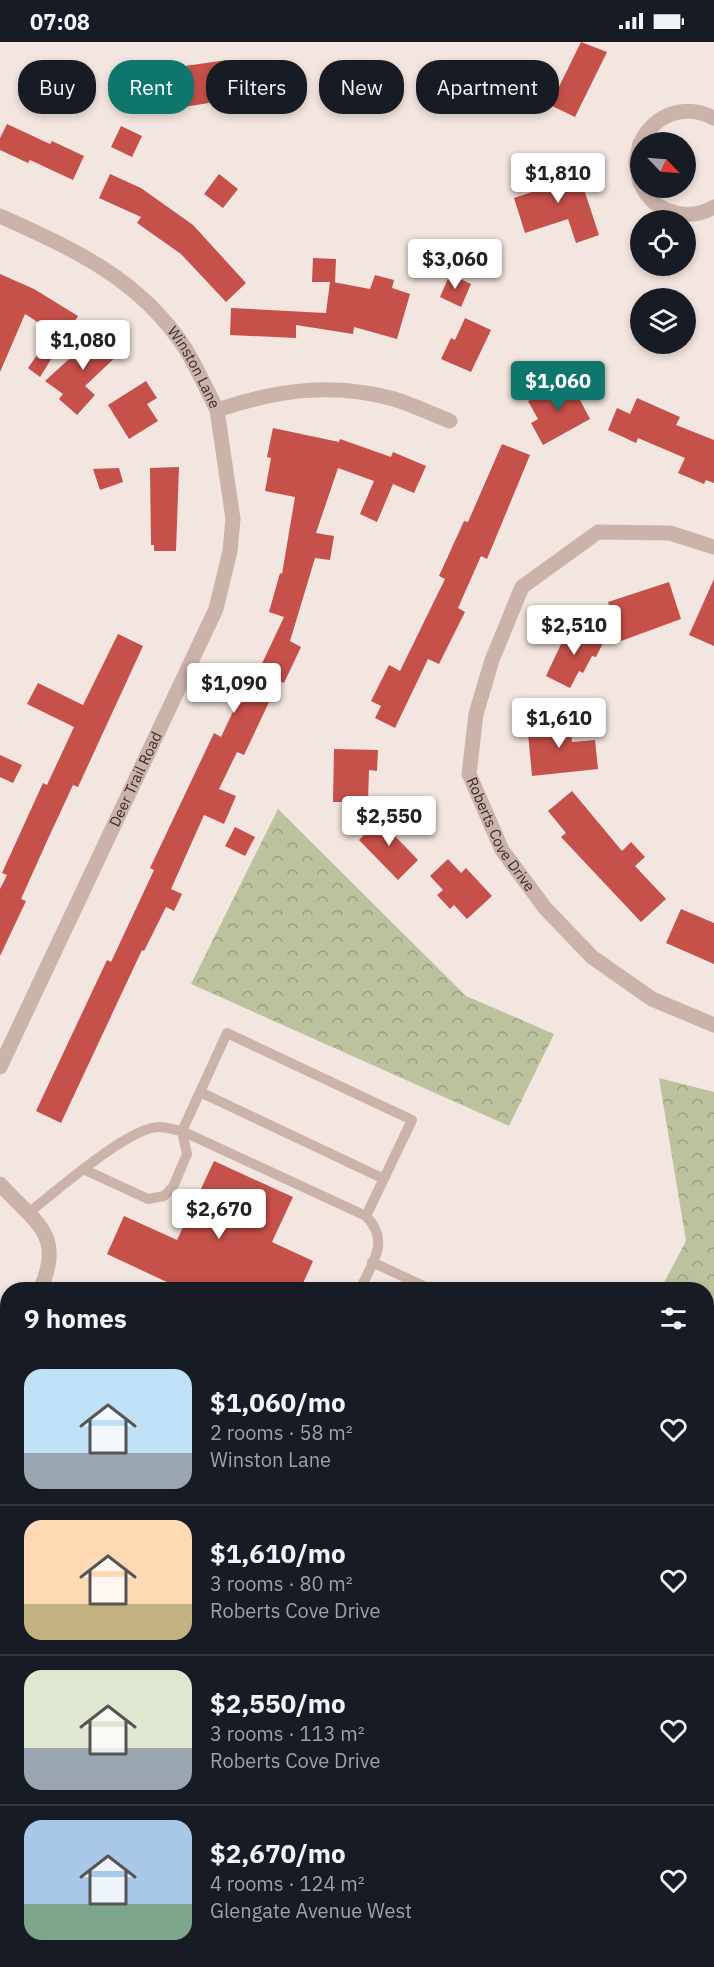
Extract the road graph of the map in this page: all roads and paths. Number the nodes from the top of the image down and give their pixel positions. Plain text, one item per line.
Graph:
1 (714, 118) edge
2 (646, 132) edge
3 (652, 198) edge
4 (714, 207) edge
5 (0, 216) edge
6 (217, 410) junction
7 (450, 421) dead end
8 (714, 547) edge
9 (714, 1025) edge
10 (0, 1067) edge
11 (200, 1092) junction
12 (182, 1131) junction
13 (83, 1168) junction
14 (384, 1179) junction
15 (0, 1184) edge
16 (27, 1214) junction
17 (366, 1216) junction
18 (372, 1262) junction
19 (44, 1282) edge
20 (363, 1282) edge
21 (415, 1282) edge

1 - 2 street
3 - 4 street
5 - 6 street, Winston Lane
6 - 7 street, Winston Lane
6 - 10 street, Deer Trail Road
8 - 9 street, Roberts Cove Drive
11 - 12 lane
11 - 14 lane
11 - 14 lane
12 - 13 lane
12 - 13 lane
12 - 17 lane
13 - 16 lane
14 - 17 lane
15 - 16 street
16 - 19 street
17 - 18 lane
18 - 20 lane
18 - 21 lane

